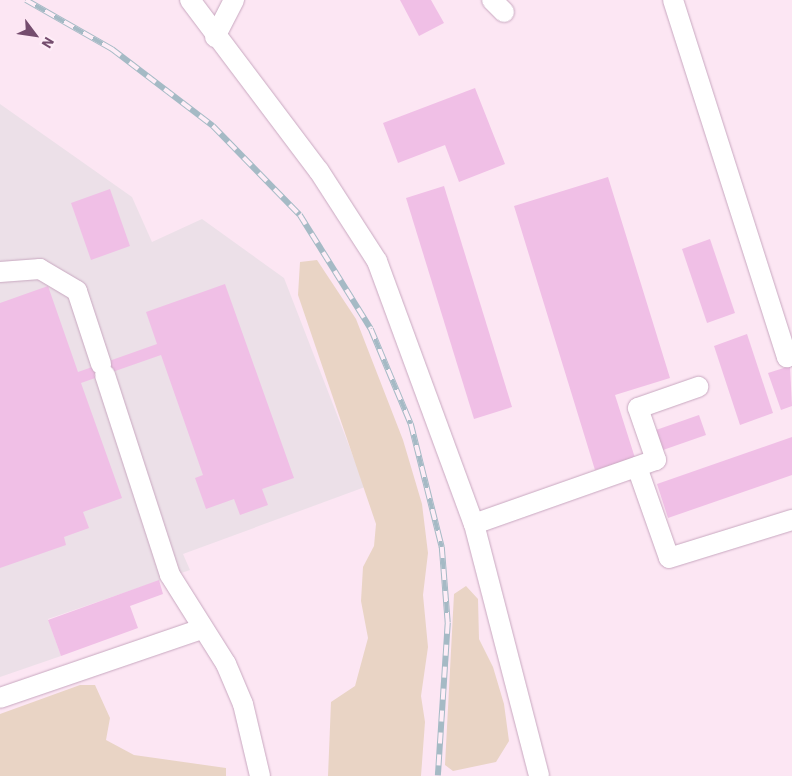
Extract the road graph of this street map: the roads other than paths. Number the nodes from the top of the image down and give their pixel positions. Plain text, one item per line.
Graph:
1 (190, 0) edge
2 (234, 0) edge
3 (673, 0) edge
4 (215, 38) junction
5 (0, 272) edge
6 (792, 355) edge
7 (698, 387) dead end
8 (636, 467) junction
9 (792, 520) edge
10 (474, 524) junction
11 (202, 629) junction
12 (0, 698) edge
13 (260, 776) edge
14 (539, 776) edge

1 - 4 lane
2 - 4 lane
3 - 6 lane
4 - 10 lane
5 - 11 lane
7 - 8 lane
8 - 9 lane
8 - 10 lane
10 - 14 lane
11 - 12 lane
11 - 13 lane

